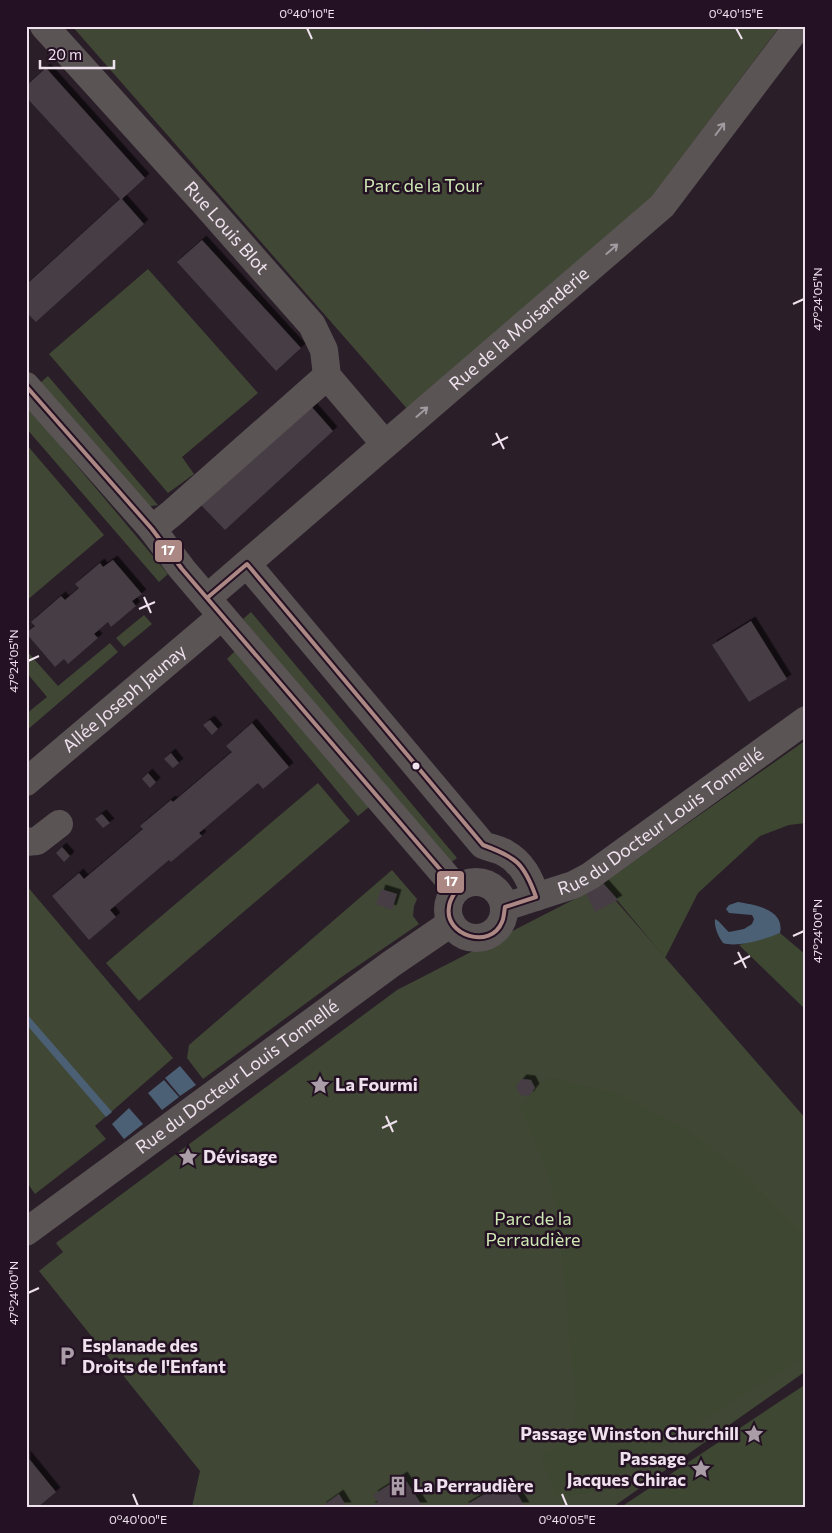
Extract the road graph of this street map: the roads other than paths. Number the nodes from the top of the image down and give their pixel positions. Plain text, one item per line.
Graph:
1 (44, 26) edge
2 (798, 26) edge
3 (327, 376) junction
4 (26, 386) edge
5 (385, 444) junction
6 (152, 529) junction
7 (247, 564) junction
8 (214, 607) junction
9 (806, 720) edge
10 (26, 782) edge
11 (59, 824) dead end
12 (26, 842) edge
13 (457, 889) junction
14 (536, 897) junction
15 (505, 907) junction
16 (451, 923) junction
17 (26, 1232) edge

1 - 3 street, Rue Louis Blot
5 -> 2 street, Rue de la Moisanderie
3 - 5 street
3 - 6 street
4 - 6 street
5 - 7 street, Rue de la Moisanderie
6 - 8 street
7 - 8 street, Rue de la Moisanderie
7 - 14 street
8 - 10 street, Allée Joseph Jaunay
8 - 13 street
9 - 14 street, Rue du Docteur Louis Tonnellé
11 - 12 street
13 - 15 street
13 - 16 street
14 - 15 street, Rue du Docteur Louis Tonnellé
15 - 16 street
16 - 17 street, Rue du Docteur Louis Tonnellé

